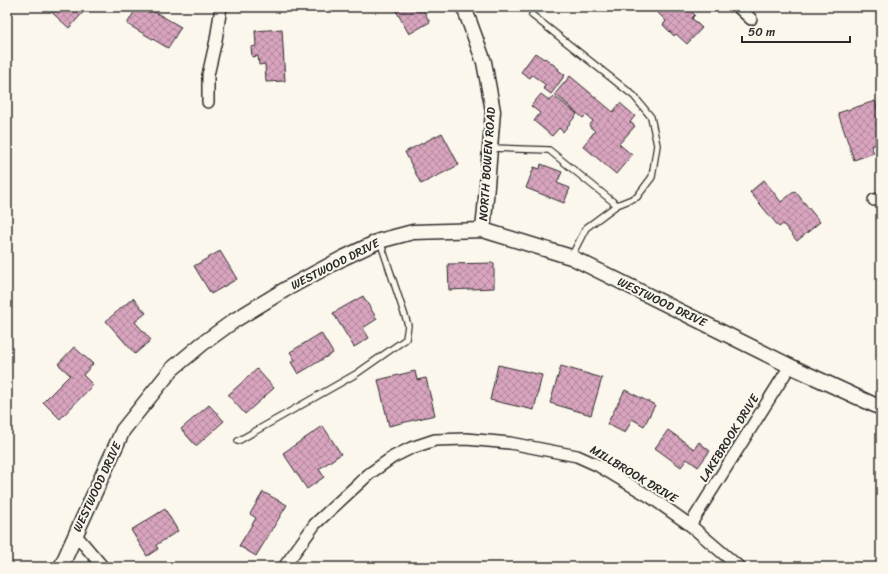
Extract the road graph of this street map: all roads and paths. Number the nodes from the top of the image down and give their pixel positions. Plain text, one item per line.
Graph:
1 (221, 7) edge
2 (464, 7) edge
3 (738, 7) edge
4 (532, 15) dead end
5 (751, 19) dead end
6 (208, 102) dead end
7 (490, 148) junction
8 (617, 205) junction
9 (483, 230) junction
10 (380, 241) junction
11 (571, 257) junction
12 (790, 366) junction
13 (881, 408) edge
14 (238, 441) dead end
15 (690, 525) junction
16 (75, 534) junction
17 (61, 567) edge
18 (103, 567) edge
19 (284, 567) edge
20 (739, 567) edge

1 - 6 street
2 - 7 street, NORTH BOWEN ROAD
3 - 5 street
4 - 8 lane
7 - 8 lane
7 - 9 street, NORTH BOWEN ROAD
8 - 11 lane
9 - 10 street, WESTWOOD DRIVE
9 - 11 street, WESTWOOD DRIVE
10 - 14 lane
10 - 16 street, WESTWOOD DRIVE
11 - 12 street, WESTWOOD DRIVE
12 - 13 street, WESTWOOD DRIVE
12 - 15 street, LAKEBROOK DRIVE
15 - 19 street, MILLBROOK DRIVE
15 - 20 street, MILLBROOK DRIVE
16 - 17 street, WESTWOOD DRIVE
16 - 18 street

